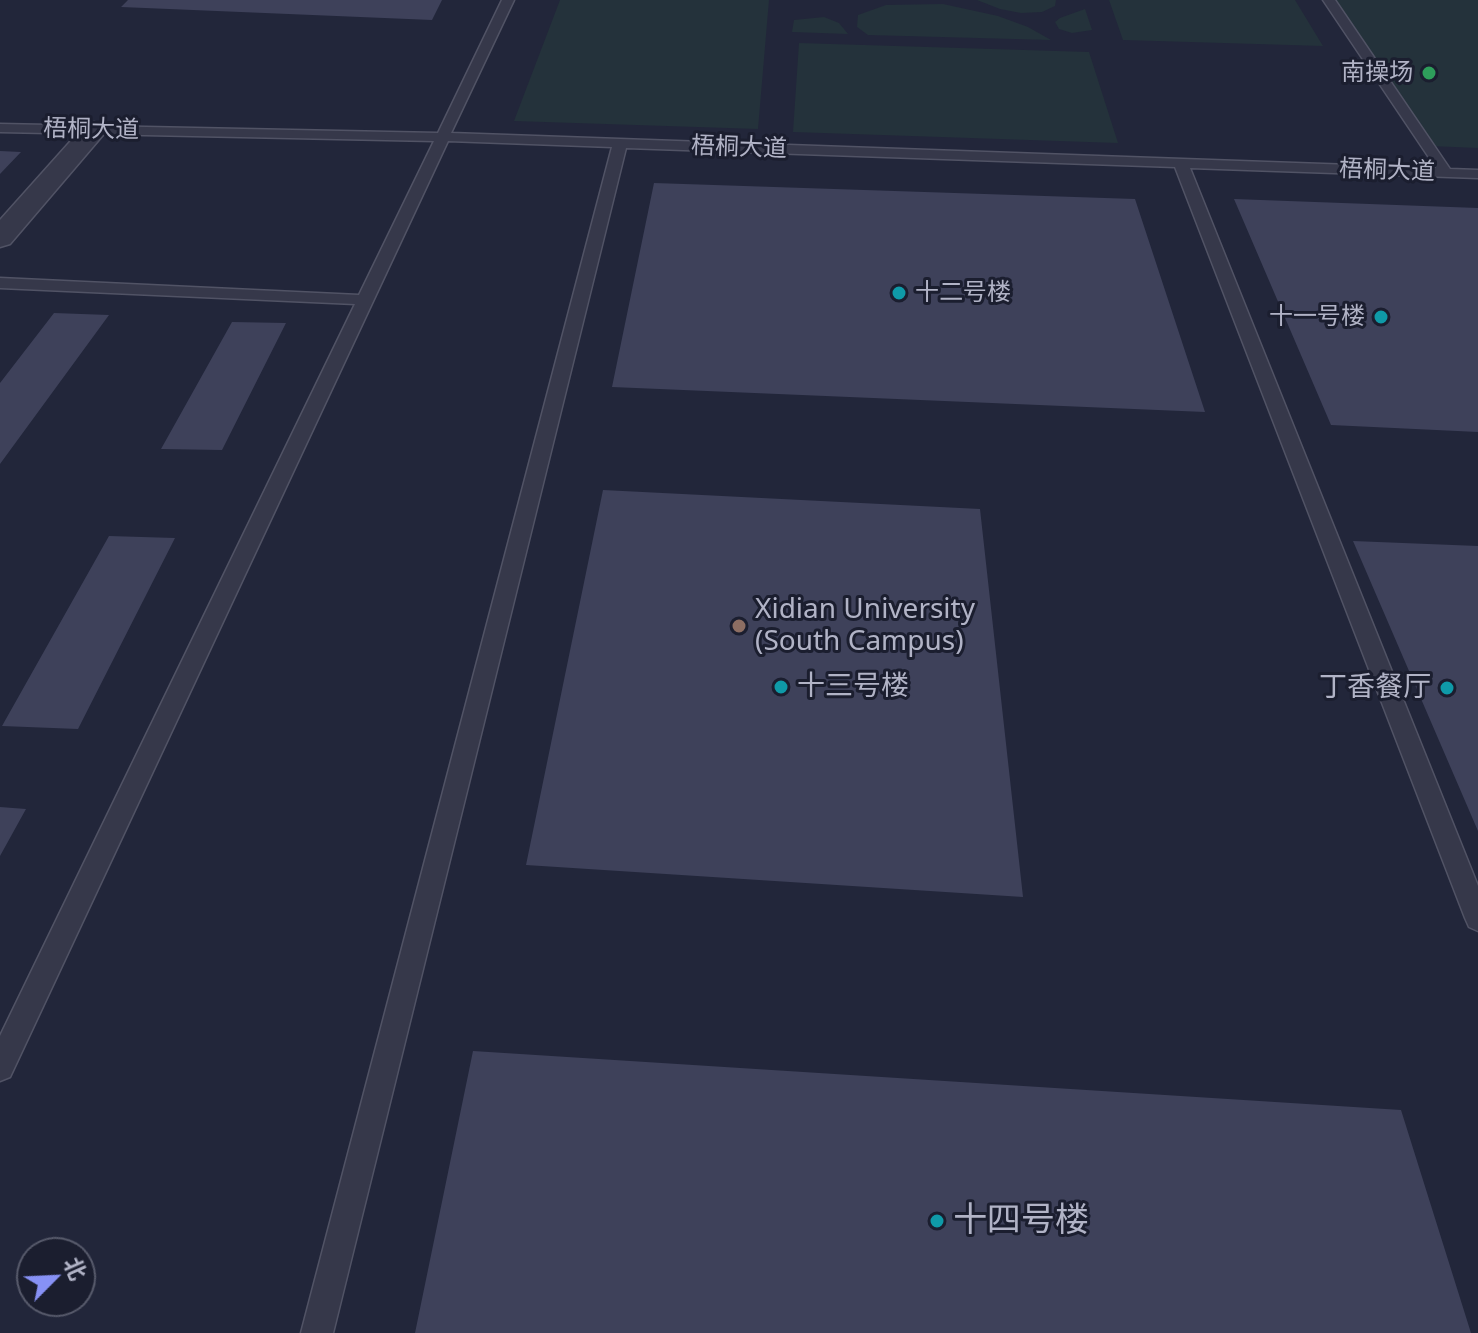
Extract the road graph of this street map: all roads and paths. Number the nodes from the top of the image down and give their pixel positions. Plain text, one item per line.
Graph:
1 (508, 0) edge
2 (1329, 0) edge
3 (0, 128) edge
4 (94, 130) junction
5 (445, 137) junction
6 (620, 144) junction
7 (1181, 164) junction
8 (1446, 173) junction
9 (1478, 174) edge
10 (0, 238) edge
11 (0, 283) edge
12 (367, 300) junction
13 (1478, 918) edge
14 (0, 1067) edge
15 (317, 1333) edge

1 - 5 lane
2 - 8 lane
3 - 4 lane, 梧桐大道
4 - 5 lane, 梧桐大道
4 - 10 street
5 - 6 lane, 梧桐大道
5 - 12 lane
6 - 7 lane, 梧桐大道
6 - 15 lane
7 - 8 lane, 梧桐大道
7 - 13 lane
8 - 9 lane, 梧桐大道
11 - 12 lane
12 - 14 lane

